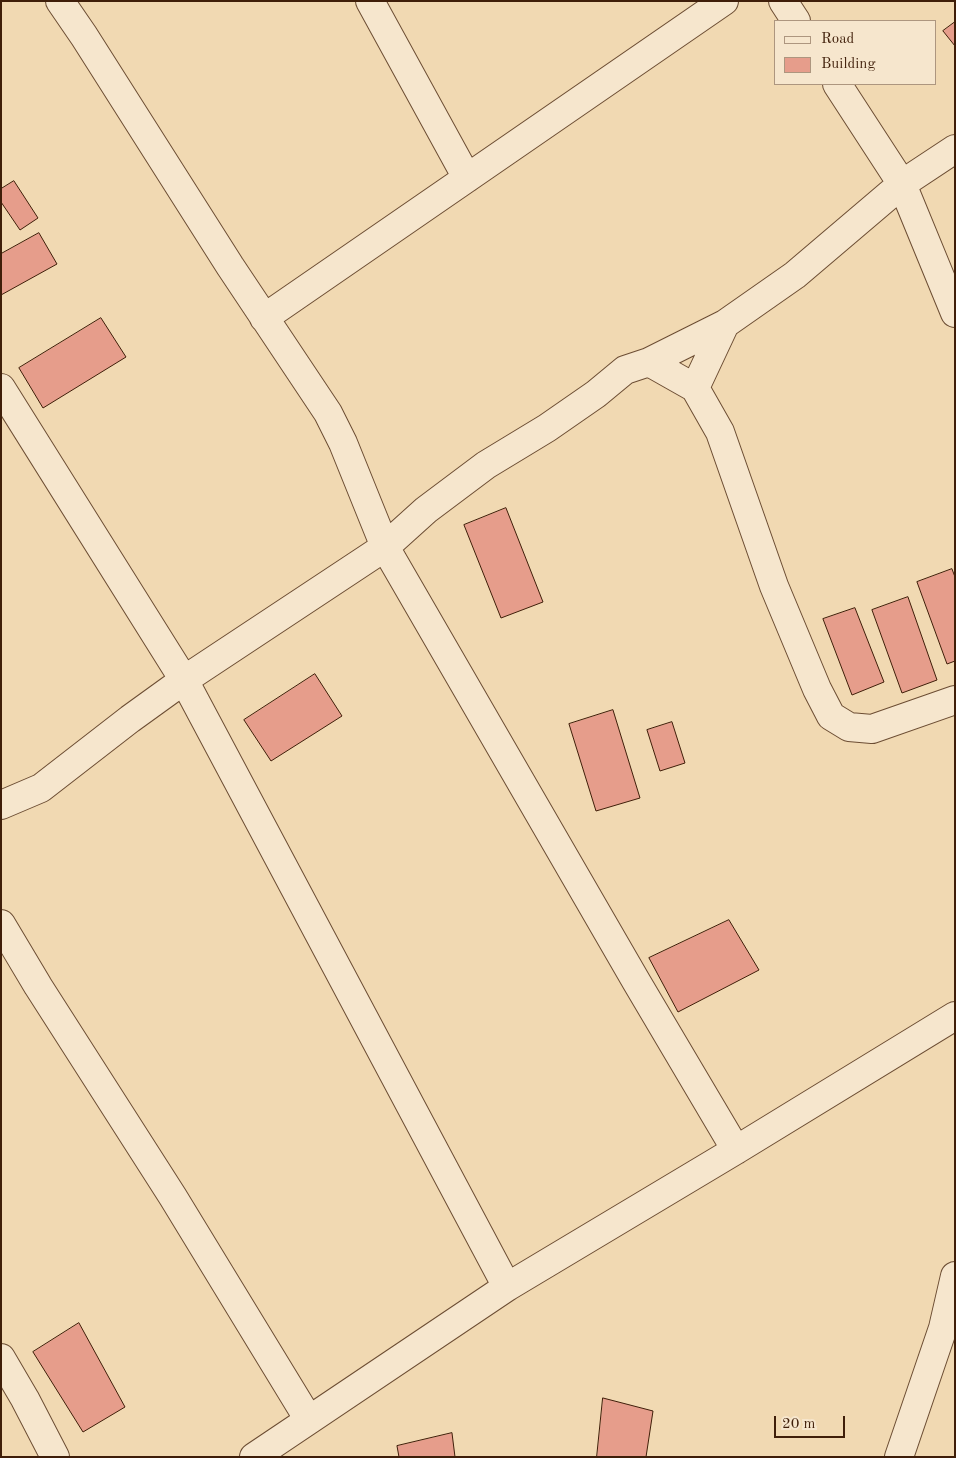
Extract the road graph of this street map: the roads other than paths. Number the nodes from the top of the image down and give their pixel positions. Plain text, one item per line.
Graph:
1 (60, 1) edge
2 (370, 1) edge
3 (724, 1) edge
4 (783, 1) edge
5 (795, 20) edge
6 (838, 85) edge
7 (955, 150) edge
8 (467, 178) junction
9 (902, 184) junction
10 (955, 313) edge
11 (264, 318) junction
12 (724, 324) junction
13 (649, 362) junction
14 (1, 388) edge
15 (695, 388) junction
16 (385, 546) junction
17 (184, 680) junction
18 (955, 700) edge
19 (1, 805) edge
20 (1, 924) edge
21 (955, 1016) edge
22 (736, 1150) junction
23 (955, 1276) edge
24 (507, 1287) junction
25 (1, 1358) edge
26 (309, 1420) junction
27 (55, 1457) edge
28 (254, 1457) edge
29 (899, 1457) edge

1 - 11 street
2 - 8 street
3 - 8 street
4 - 5 street
6 - 9 street
7 - 9 street
8 - 11 street
9 - 10 street
9 - 12 street
11 - 16 street
12 - 13 street
12 - 15 street
13 - 15 street
13 - 16 street
14 - 17 street
15 - 18 street
16 - 17 street
16 - 22 street
17 - 19 street
17 - 24 street
20 - 26 street
21 - 22 street
22 - 24 street
23 - 29 street
24 - 26 street
25 - 27 street
26 - 28 street

